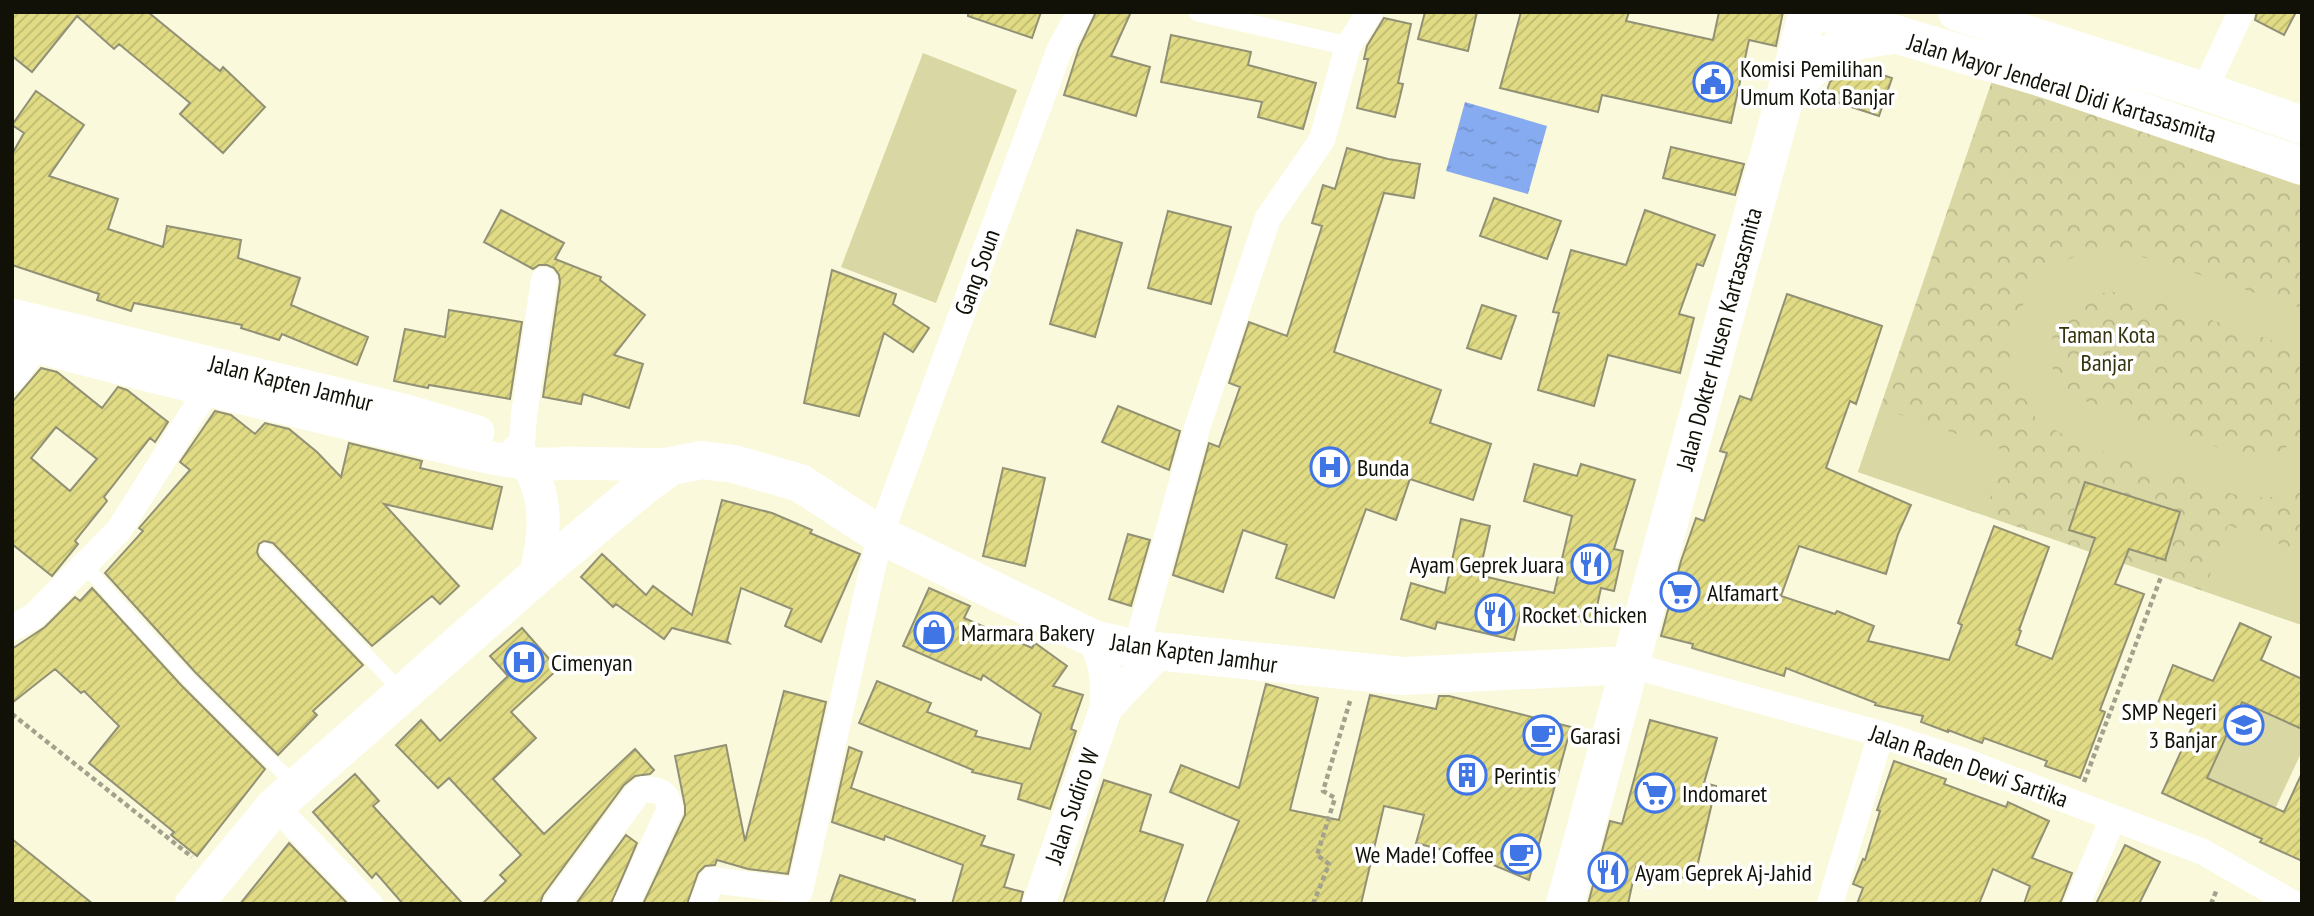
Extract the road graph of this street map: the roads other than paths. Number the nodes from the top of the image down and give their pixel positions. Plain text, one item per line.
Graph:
1 (1080, 12) edge
2 (1198, 12) edge
3 (1370, 12) edge
4 (1808, 12) edge
5 (1821, 12) edge
6 (1957, 12) edge
7 (2241, 12) edge
8 (1893, 35) junction
9 (1348, 46) junction
10 (2204, 91) junction
11 (1785, 96) junction
12 (2302, 125) edge
13 (2302, 166) edge
14 (544, 280) dead end
15 (12, 315) edge
16 (25, 344) edge
17 (12, 379) edge
18 (207, 390) junction
19 (520, 450) junction
20 (660, 474) junction
21 (880, 534) junction
22 (266, 550) dead end
23 (85, 565) junction
24 (534, 580) junction
25 (12, 628) edge
26 (1094, 639) junction
27 (1148, 650) junction
28 (1630, 665) junction
29 (404, 694) junction
30 (1106, 708) junction
31 (1881, 733) junction
32 (286, 797) junction
33 (2113, 818) junction
34 (205, 891) edge
35 (370, 904) edge
36 (556, 904) edge
37 (626, 904) edge
38 (702, 904) edge
39 (1039, 904) edge
40 (1565, 904) edge
41 (1830, 904) edge
42 (2077, 904) edge
43 (2294, 904) edge

1 - 21 street, Gang Soun
2 - 9 street
3 - 9 street
4 - 11 main road, Jalan Dokter Husen Kartasasmita
5 - 8 main road, Jalan Mayor Jenderal Didi Kartasasmita
6 - 10 main road
7 - 10 street
8 - 11 main road
8 - 13 main road, Jalan Mayor Jenderal Didi Kartasasmita
9 - 27 street
10 - 12 main road
11 - 28 main road, Jalan Dokter Husen Kartasasmita
14 - 19 street
15 - 19 street, Jalan Kapten Jamhur
16 - 17 street
16 - 18 street, Jalan Kapten Jamhur
18 - 19 street, Jalan Kapten Jamhur
18 - 23 street
19 - 20 street, Jalan Kapten Jamhur
19 - 24 street
20 - 21 main road, Jalan Kapten Jamhur
20 - 24 main road
21 - 26 main road, Jalan Kapten Jamhur
21 - 38 street, Gang Soun
22 - 29 lane
23 - 25 street
23 - 32 lane
24 - 29 main road
26 - 27 main road, Jalan Kapten Jamhur
26 - 30 street
27 - 28 main road, Jalan Kapten Jamhur
27 - 30 street
28 - 31 street, Jalan Raden Dewi Sartika
28 - 40 main road, Jalan Dokter Husen Kartasasmita
29 - 32 main road
30 - 39 street, Jalan Sudiro W
31 - 33 street, Jalan Raden Dewi Sartika
31 - 41 street
32 - 34 main road
32 - 35 street
33 - 42 street
33 - 43 street, Jalan Raden Dewi Sartika
36 - 37 street

